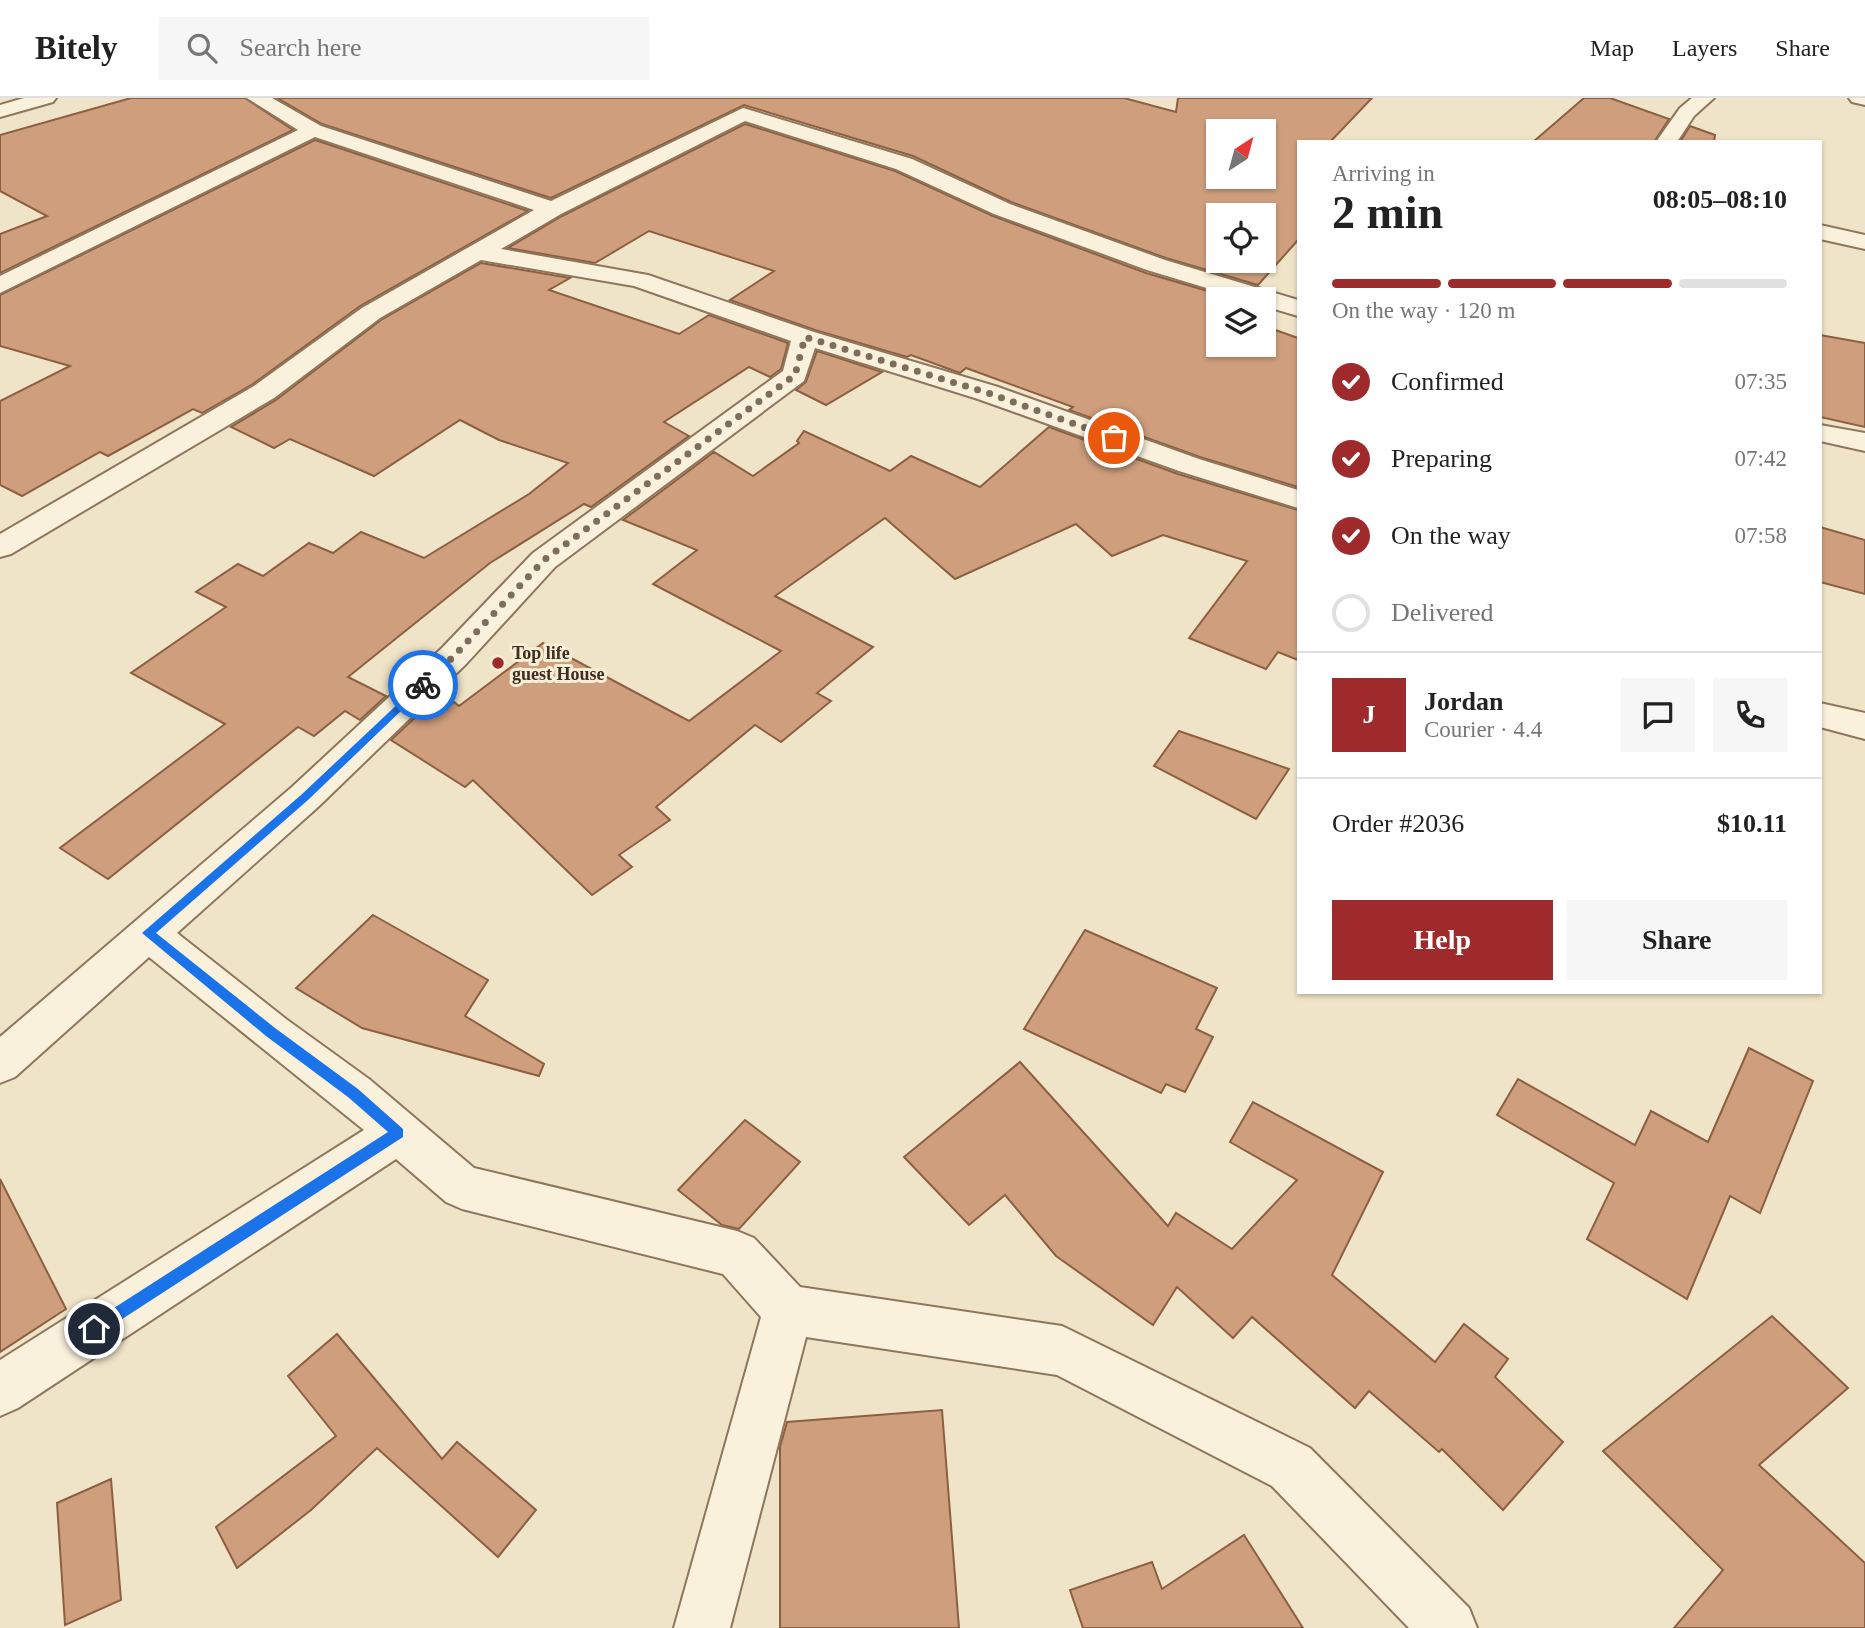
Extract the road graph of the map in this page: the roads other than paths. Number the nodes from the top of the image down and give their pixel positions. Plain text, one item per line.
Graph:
1 (46, 98) edge
2 (257, 98) edge
3 (1704, 98) edge
4 (1859, 98) edge
5 (1865, 99) edge
6 (749, 106) edge
7 (0, 111) edge
8 (314, 130) junction
9 (1666, 140) edge
10 (553, 209) junction
11 (1822, 232) edge
12 (1865, 242) edge
13 (478, 252) junction
14 (0, 286) edge
15 (1297, 308) edge
16 (805, 337) junction
17 (1822, 433) edge
18 (1865, 442) edge
19 (1297, 499) edge
20 (0, 547) edge
21 (1822, 715) edge
22 (1865, 726) edge
23 (148, 933) junction
24 (0, 1064) edge
25 (398, 1133) junction
26 (788, 1310) junction
27 (0, 1390) edge
28 (702, 1628) edge
29 (1448, 1628) edge

1 - 7 street
2 - 8 street
3 - 9 street
4 - 5 street
6 - 10 street
6 - 15 street
8 - 10 street
8 - 14 street
10 - 13 street
11 - 12 street
13 - 16 street
13 - 20 street
16 - 19 street
16 - 23 street
17 - 18 street
21 - 22 street
23 - 24 street
23 - 25 street
25 - 26 street
25 - 27 street
26 - 28 street
26 - 29 street

